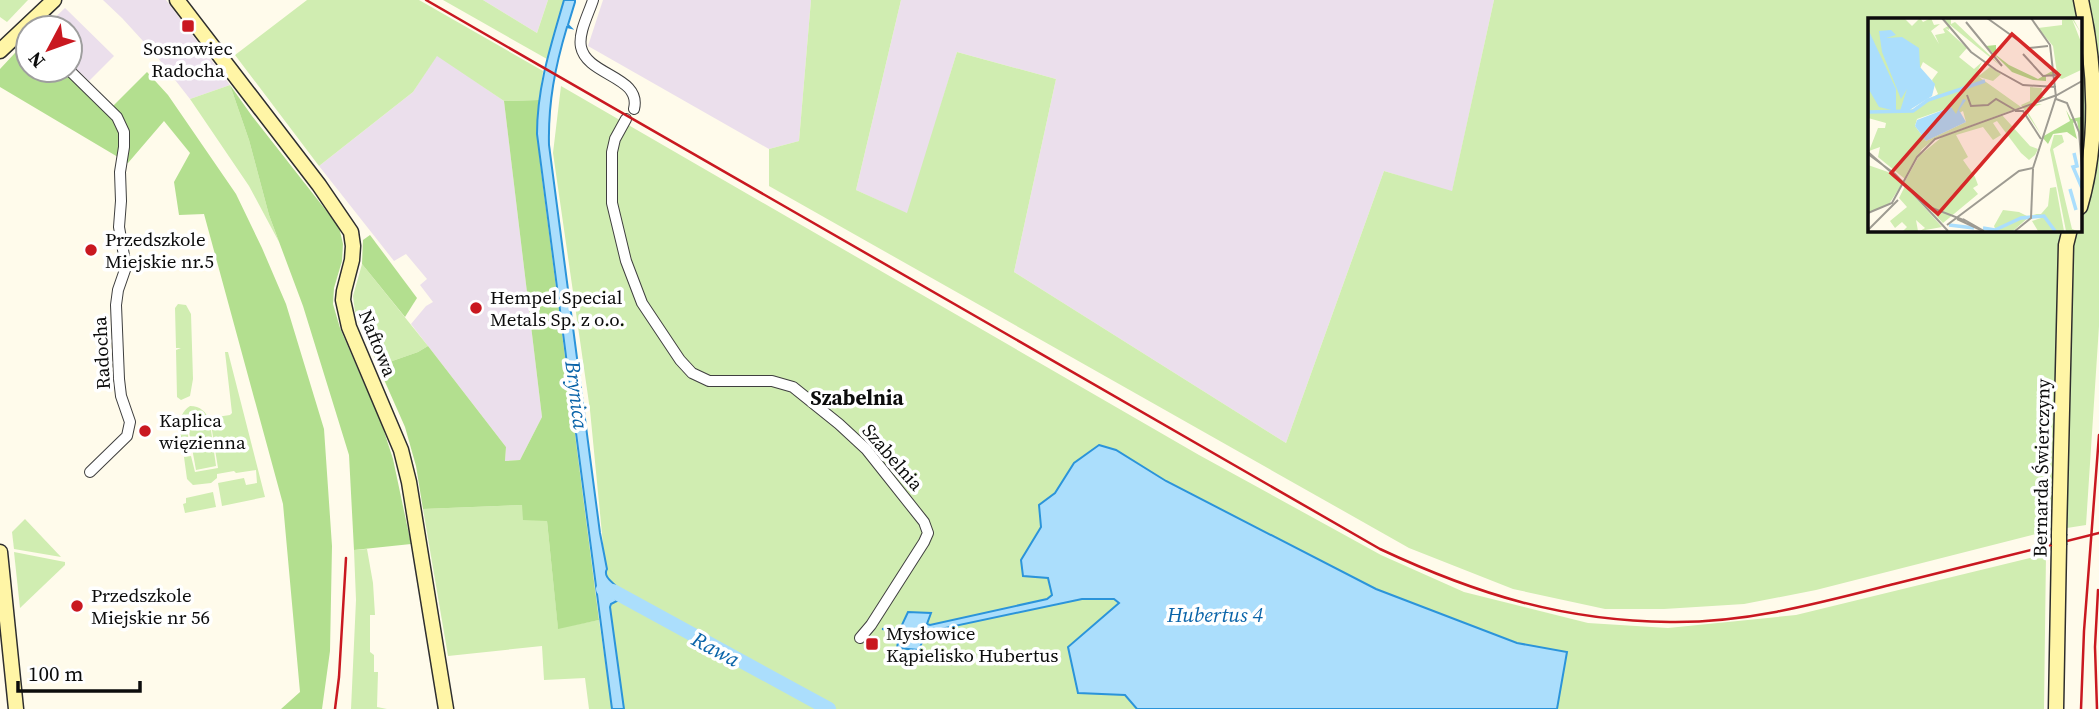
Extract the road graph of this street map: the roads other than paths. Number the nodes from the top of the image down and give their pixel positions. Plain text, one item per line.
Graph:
1 (54, 0) edge
2 (177, 0) edge
3 (593, 0) edge
4 (2081, 0) edge
5 (40, 14) edge
6 (14, 39) edge
7 (0, 51) edge
8 (84, 84) edge
9 (634, 109) dead end
10 (626, 119) dead end
11 (2082, 203) edge
12 (2070, 231) edge
13 (90, 472) dead end
14 (0, 552) edge
15 (860, 638) dead end
16 (16, 709) edge
17 (446, 709) edge
18 (2056, 709) edge

1 - 5 street
2 - 17 street, Naftowa
3 - 9 street
4 - 11 street
6 - 7 street
8 - 13 street, Radocha
10 - 15 street, Szabelnia
12 - 18 street, Bernarda Świerczyny
14 - 16 street

